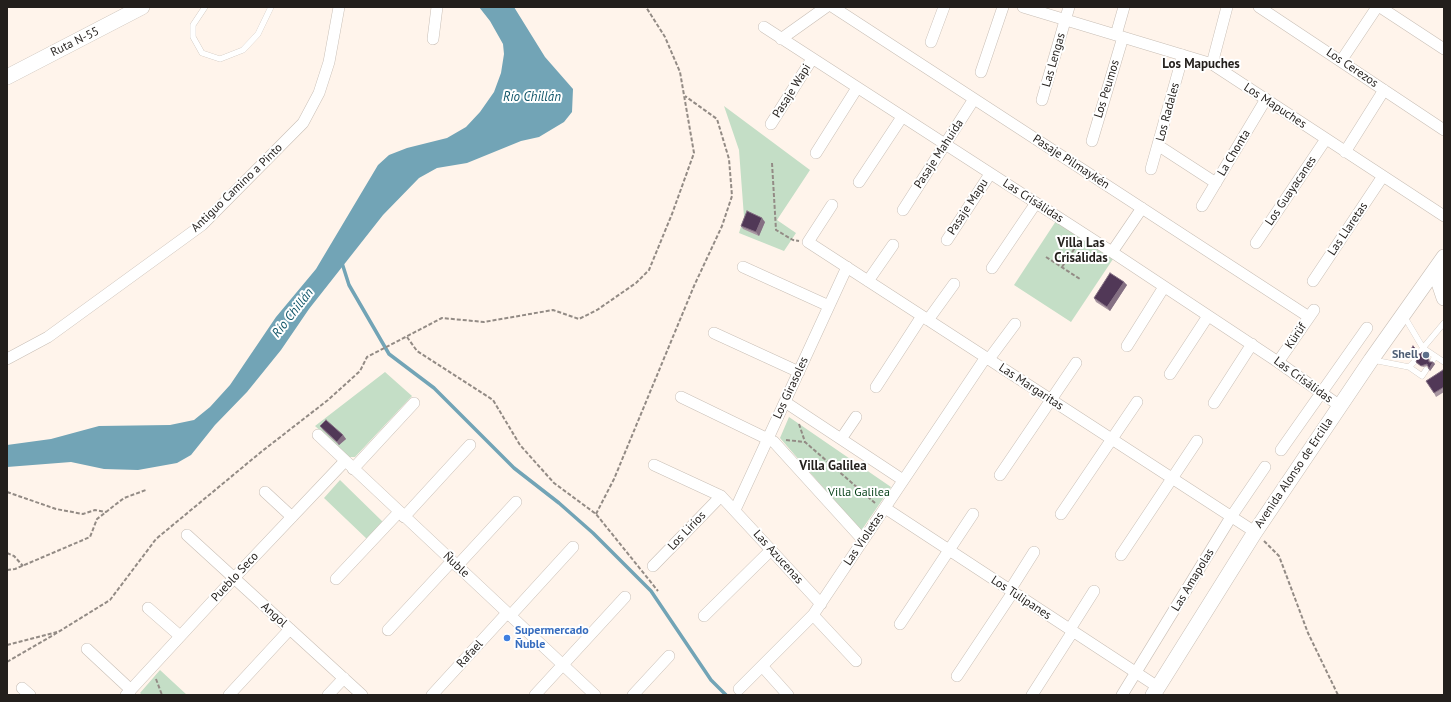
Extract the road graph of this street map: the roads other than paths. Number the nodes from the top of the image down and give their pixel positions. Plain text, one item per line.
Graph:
1 (142, 7) edge
2 (205, 7) edge
3 (271, 7) edge
4 (339, 7) edge
5 (437, 7) edge
6 (826, 7) edge
7 (833, 7) edge
8 (944, 7) edge
9 (1003, 7) edge
10 (1023, 7) edge
11 (1069, 7) edge
12 (1124, 7) edge
13 (1227, 7) edge
14 (1259, 7) edge
15 (1378, 7) edge
16 (1065, 20) junction
17 (764, 28) dead end
18 (1120, 36) junction
19 (433, 39) dead end
20 (781, 39) junction
21 (932, 42) dead end
22 (1444, 49) edge
23 (1183, 56) junction
24 (812, 59) junction
25 (1341, 61) junction
26 (1212, 64) junction
27 (981, 72) dead end
28 (7, 77) edge
29 (857, 88) junction
30 (1384, 90) junction
31 (974, 99) junction
32 (1266, 99) junction
33 (1042, 100) dead end
34 (902, 117) junction
35 (771, 124) dead end
36 (1444, 130) edge
37 (1326, 139) junction
38 (1092, 141) dead end
39 (945, 145) junction
40 (1159, 146) junction
41 (1345, 152) junction
42 (816, 153) dead end
43 (1151, 169) dead end
44 (990, 174) junction
45 (1383, 176) junction
46 (859, 182) dead end
47 (1216, 183) junction
48 (1036, 203) junction
49 (832, 205) dead end
50 (1202, 206) dead end
51 (1142, 208) junction
52 (903, 210) dead end
53 (1444, 216) edge
54 (947, 240) dead end
55 (1256, 243) dead end
56 (893, 245) dead end
57 (1112, 252) junction
58 (1444, 257) edge
59 (743, 267) dead end
60 (847, 267) junction
61 (992, 268) dead end
62 (1434, 271) junction
63 (868, 281) junction
64 (1313, 282) dead end
65 (954, 284) dead end
66 (1164, 287) junction
67 (1444, 298) edge
68 (829, 306) junction
69 (1312, 314) joint
70 (1403, 315) junction
71 (1208, 316) junction
72 (925, 318) junction
73 (1444, 323) edge
74 (1015, 324) dead end
75 (1367, 328) dead end
76 (714, 333) dead end
77 (1252, 344) junction
78 (1127, 346) dead end
79 (1422, 350) junction
80 (988, 358) junction
81 (7, 360) edge
82 (1371, 360) junction
83 (1278, 362) junction
84 (1414, 362) dead end
85 (1444, 362) edge
86 (1076, 363) dead end
87 (1409, 367) junction
88 (1426, 370) dead end
89 (799, 372) junction
90 (1170, 374) dead end
91 (876, 387) dead end
92 (1321, 393) junction
93 (681, 397) dead end
94 (1051, 400) junction
95 (1137, 402) dead end
96 (414, 403) dead end
97 (1214, 404) dead end
98 (789, 405) junction
99 (1340, 406) junction
100 (856, 417) dead end
101 (318, 435) dead end
102 (768, 438) junction
103 (1112, 439) junction
104 (841, 440) junction
105 (1197, 441) dead end
106 (470, 445) dead end
107 (1281, 450) dead end
108 (349, 465) junction
109 (654, 465) dead end
110 (1266, 467) dead end
111 (1000, 475) dead end
112 (1172, 478) junction
113 (903, 480) junction
114 (266, 492) dead end
115 (721, 496) junction
116 (516, 502) dead end
117 (885, 508) junction
118 (735, 510) junction
119 (402, 514) junction
120 (973, 514) dead end
121 (1061, 514) dead end
122 (292, 517) junction
123 (1231, 517) junction
124 (1254, 532) junction
125 (187, 535) dead end
126 (863, 540) junction
127 (573, 548) dead end
128 (771, 550) junction
129 (949, 550) junction
130 (1034, 552) dead end
131 (1121, 555) dead end
132 (454, 564) junction
133 (653, 566) dead end
134 (234, 578) junction
135 (336, 579) dead end
136 (1011, 591) junction
137 (1094, 591) dead end
138 (625, 597) dead end
139 (820, 604) junction
140 (148, 608) dead end
141 (509, 614) junction
142 (813, 615) junction
143 (704, 616) dead end
144 (900, 624) dead end
145 (290, 629) junction
146 (388, 630) dead end
147 (1071, 630) junction
148 (180, 636) junction
149 (87, 649) dead end
150 (669, 656) dead end
151 (856, 662) dead end
152 (563, 665) junction
153 (762, 666) junction
154 (1136, 672) junction
155 (957, 676) dead end
156 (344, 678) junction
157 (739, 689) dead end
158 (1156, 691) edge
159 (128, 693) edge
160 (229, 695) edge
161 (328, 695) edge
162 (362, 695) edge
163 (432, 695) edge
164 (535, 695) edge
165 (595, 695) edge
166 (633, 695) edge
167 (788, 695) edge
168 (1032, 695) edge
169 (1122, 695) edge

1 - 28 main road, Ruta N-55
2 - 3 lane
4 - 81 street, Antiguo Camino a Pinto
5 - 19 street
6 - 20 street
7 - 31 street, Pasaje Pilmaykén
8 - 21 street
9 - 27 street
10 - 16 street, Los Mapuches
11 - 16 street, Las Lengas
12 - 18 street, Los Peumos
13 - 26 street
14 - 25 street, Los Cerezos
15 - 22 street
15 - 25 street
16 - 18 street, Los Mapuches
16 - 33 street, Las Lengas
17 - 20 street, Las Crisálidas
18 - 23 street, Los Mapuches
18 - 38 street, Los Peumos
20 - 24 street, Las Crisálidas
23 - 26 street, Los Mapuches
23 - 40 street, Los Radales
24 - 29 street, Las Crisálidas
24 - 35 street, Pasaje Wapi
25 - 30 street, Los Cerezos
26 - 32 street, Los Mapuches
29 - 34 street, Las Crisálidas
29 - 42 street
30 - 36 street, Los Cerezos
30 - 41 street
31 - 39 street, Pasaje Mahuida
31 - 51 street, Pasaje Pilmaykén
32 - 37 street, Los Mapuches
32 - 47 street, La Chonta
34 - 39 street, Las Crisálidas
34 - 46 street
37 - 41 street, Los Mapuches
37 - 55 street, Los Guayacanes
39 - 44 street, Las Crisálidas
39 - 52 street, Pasaje Mahuida
40 - 43 street, Los Radales
40 - 47 street
41 - 45 street, Los Mapuches
44 - 48 street, Las Crisálidas
44 - 54 street, Pasaje Mapu
45 - 53 street, Los Mapuches
45 - 64 street, Las Llaretas
47 - 50 street, La Chonta
48 - 57 street, Las Crisálidas
48 - 61 street
49 - 60 street, Las Margaritas
51 - 57 street
51 - 69 street, Pasaje Pilmaykén
56 - 63 street
57 - 66 street, Las Crisálidas
58 - 62 main road, Avenida Alonso de Ercilla
59 - 68 street
60 - 63 street, Las Margaritas
60 - 68 street, Los Girasoles
62 - 67 main road
62 - 70 main road, Avenida Alonso de Ercilla
63 - 72 street, Las Margaritas
65 - 72 street
66 - 71 street, Las Crisálidas
66 - 78 street
68 - 89 street, Los Girasoles
69 - 83 street, Kürüf
70 - 79 lane
70 - 82 main road, Avenida Alonso de Ercilla
71 - 77 street, Las Crisálidas
71 - 90 street
72 - 80 street, Las Margaritas
72 - 91 street
73 - 79 lane
74 - 80 street, Las Violetas
75 - 92 street
76 - 89 street
77 - 83 street, Las Crisálidas
77 - 97 street
79 - 85 lane
80 - 94 street, Las Margaritas
80 - 113 street, Las Violetas
82 - 87 lane
82 - 99 main road, Avenida Alonso de Ercilla
83 - 92 street, Las Crisálidas
84 - 87 lane
86 - 94 street
87 - 88 lane
89 - 98 street, Los Girasoles
92 - 99 street, Las Crisálidas
92 - 107 street
93 - 102 street
94 - 103 street, Las Margaritas
94 - 111 street
95 - 103 street
96 - 108 street, Pueblo Seco
98 - 102 street, Los Girasoles
98 - 104 street
99 - 124 main road, Avenida Alonso de Ercilla
100 - 104 street
101 - 108 street, Ñuble
102 - 118 street, Los Girasoles
102 - 126 street
103 - 112 street, Las Margaritas
103 - 121 street
104 - 113 street
105 - 112 street
106 - 119 street
108 - 119 street, Ñuble
108 - 122 street, Pueblo Seco
109 - 115 street
110 - 123 street, Las Amapolas
112 - 123 street, Las Margaritas
112 - 131 street
113 - 117 street, Las Violetas
114 - 122 street
115 - 118 street, Las Azucenas
115 - 133 street, Los Lirios
116 - 132 street
117 - 126 street, Las Violetas
117 - 129 street, Los Tulipanes
118 - 128 street, Las Azucenas
119 - 132 street, Ñuble
119 - 135 street
120 - 129 street
122 - 134 street, Pueblo Seco
123 - 124 street, Las Margaritas
123 - 154 street, Las Amapolas
124 - 158 main road, Avenida Alonso de Ercilla
125 - 134 street, Angol
126 - 139 street, Las Violetas
127 - 141 street, Rafael
128 - 139 street, Las Azucenas
128 - 143 street
129 - 136 street, Los Tulipanes
129 - 144 street
130 - 136 street
132 - 141 street, Ñuble
132 - 146 street
134 - 145 street, Angol
134 - 148 street, Pueblo Seco
136 - 147 street, Los Tulipanes
136 - 155 street
137 - 147 street
138 - 152 street
139 - 142 street, Las Violetas
140 - 148 street
141 - 152 street, Ñuble
141 - 163 street, Rafael
142 - 151 street
142 - 153 street, Las Violetas
145 - 156 street, Angol
145 - 160 street
147 - 154 street, Los Tulipanes
147 - 168 street
148 - 159 street, Pueblo Seco
149 - 159 street
150 - 166 street
152 - 164 street
152 - 165 street, Ñuble
153 - 157 street, Las Violetas
153 - 167 street
154 - 158 street, Los Tulipanes
154 - 169 street, Las Amapolas
156 - 161 street
156 - 162 street, Angol

